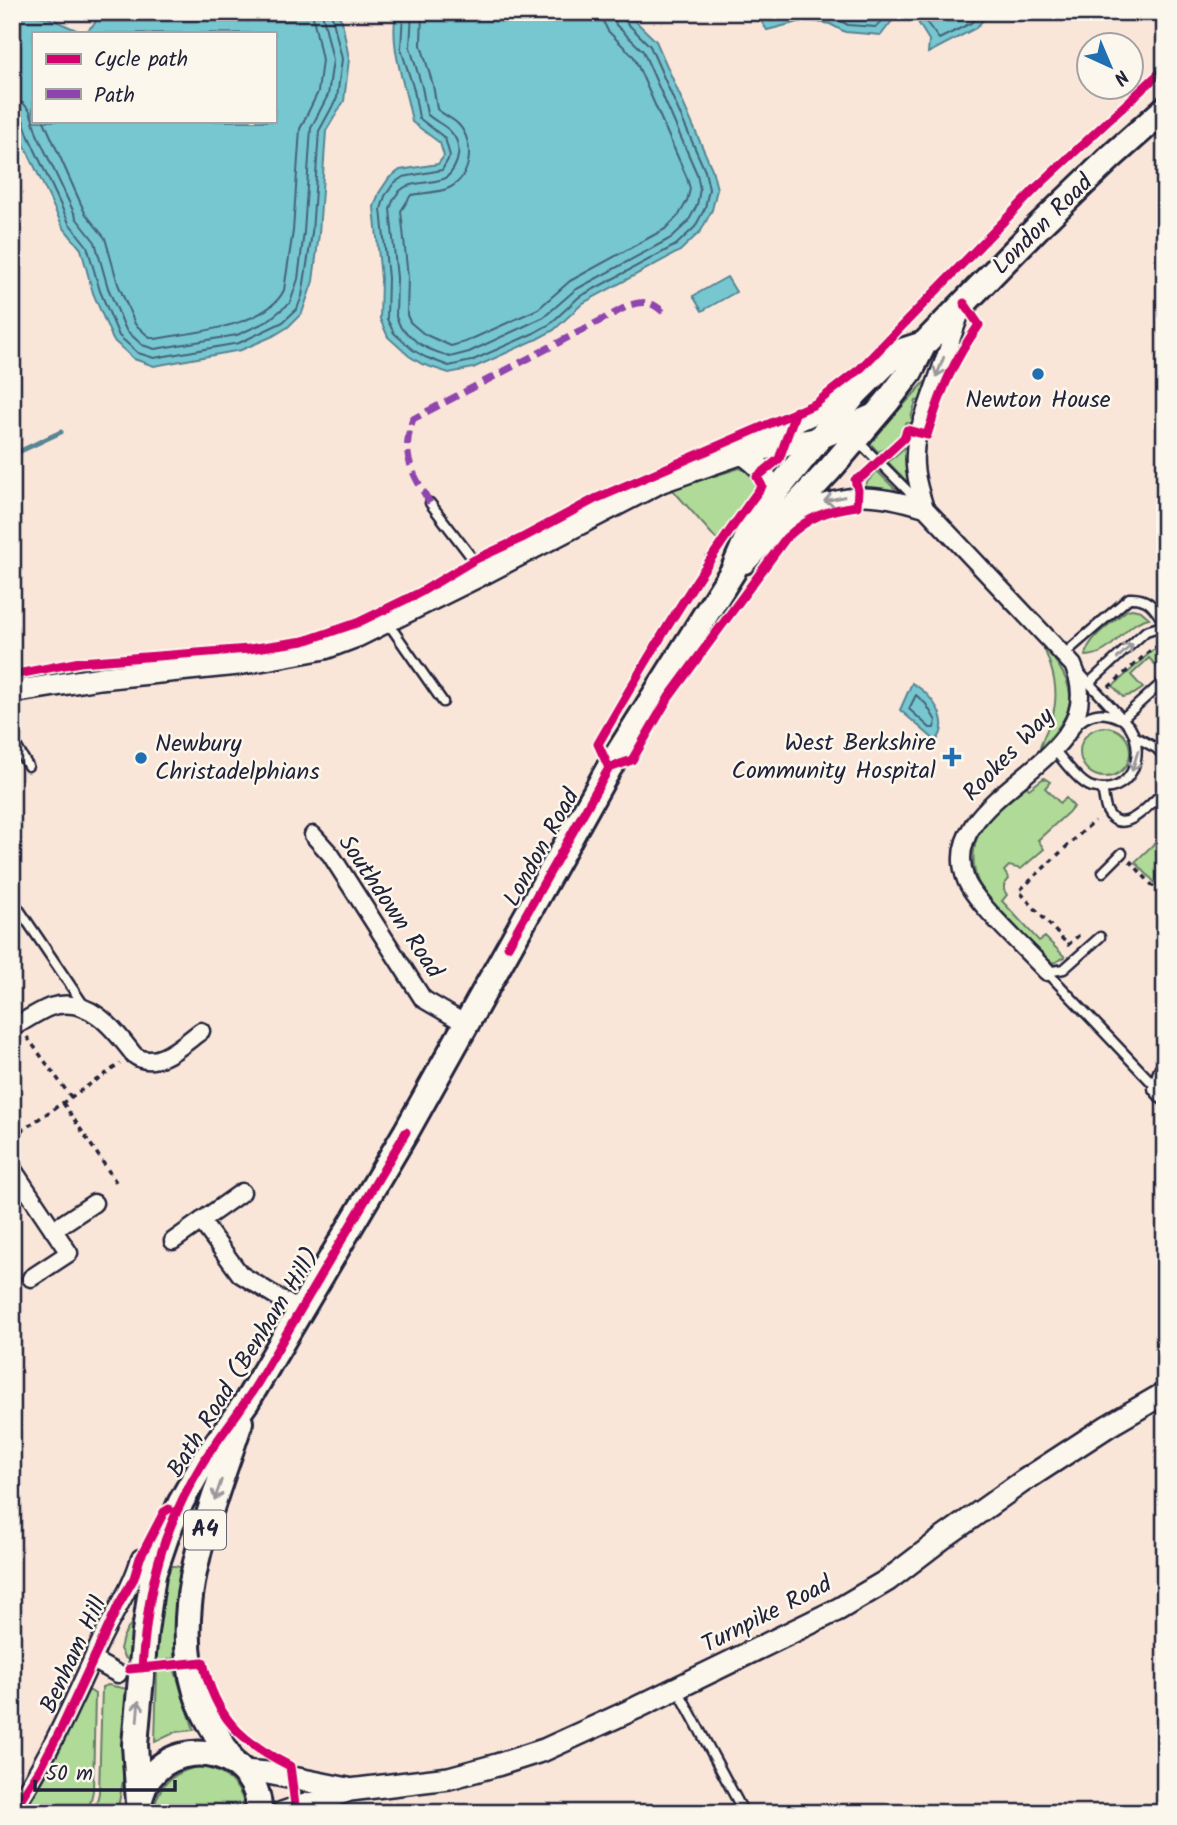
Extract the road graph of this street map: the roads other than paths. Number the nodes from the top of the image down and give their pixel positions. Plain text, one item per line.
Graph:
1 (1165, 109) edge
2 (964, 303) junction
3 (924, 344) junction
4 (856, 393) junction
5 (846, 427) junction
6 (820, 438) junction
7 (742, 453) junction
8 (770, 498) junction
9 (430, 503) dead end
10 (925, 508) junction
11 (785, 518) junction
12 (733, 571) junction
13 (484, 573) junction
14 (387, 621) junction
15 (1165, 624) edge
16 (1165, 629) edge
17 (1068, 660) junction
18 (1165, 680) edge
19 (1089, 683) junction
20 (12, 692) edge
21 (443, 702) dead end
22 (1122, 719) junction
23 (1070, 732) junction
24 (1136, 737) junction
25 (12, 740) edge
26 (1053, 748) junction
27 (1165, 757) edge
28 (28, 766) dead end
29 (1102, 789) junction
30 (1165, 790) edge
31 (313, 835) dead end
32 (1122, 853) dead end
33 (1103, 872) dead end
34 (16, 905) dead end
35 (1100, 937) dead end
36 (1048, 972) junction
37 (87, 1009) junction
38 (466, 1024) junction
39 (16, 1027) edge
40 (201, 1031) dead end
41 (1165, 1062) edge
42 (1161, 1092) edge
43 (12, 1168) edge
44 (242, 1192) dead end
45 (94, 1203) dead end
46 (201, 1221) junction
47 (53, 1230) junction
48 (173, 1241) dead end
49 (32, 1278) dead end
50 (300, 1311) junction
51 (1165, 1393) edge
52 (247, 1401) junction
53 (140, 1558) dead end
54 (93, 1660) junction
55 (118, 1674) dead end
56 (677, 1689) junction
57 (238, 1767) junction
58 (350, 1790) junction
59 (138, 1808) edge
60 (12, 1812) edge
61 (259, 1813) edge
62 (282, 1813) edge
63 (744, 1813) edge

1 - 2 main road, London Road / A4
2 - 3 main road, London Road / A4
2 -> 10 street
3 - 4 main road, London Road / A4
3 - 5 main road, London Road / A4
4 - 5 main road, London Road / A4
4 - 7 street
5 - 6 main road, London Road / A4
5 - 10 lane
5 - 11 main road, London Road / A4
6 - 7 street
6 - 8 main road, London Road / A4
7 - 8 street
7 - 13 street
8 - 12 main road, London Road / A4
9 - 13 lane
10 -> 11 street
10 - 17 street
11 - 12 main road, London Road / A4
12 - 38 main road, London Road / A4
13 - 14 street
14 - 20 street
14 - 21 lane
15 - 17 lane
19 -> 16 lane
17 - 19 lane
17 - 23 street, Rookes Way
18 - 22 lane
19 - 22 lane
22 - 23 lane
22 - 24 lane
23 - 26 street, Rookes Way
24 - 27 lane
24 -> 29 lane
25 - 28 lane
26 - 29 lane
26 - 36 street, Rookes Way
29 - 30 lane
31 - 38 street, Southdown Road
32 - 33 lane
34 - 37 lane
35 - 36 lane
36 - 42 lane, Rookes Way
37 - 39 street
37 - 40 street
38 - 50 main road, Bath Road (Benham Hill) / A4
41 - 42 lane
43 - 47 street
44 - 46 street
45 - 47 street
46 - 48 street
46 - 50 street
47 - 49 street
50 - 52 main road, Bath Road (Benham Hill) / A4
51 - 56 street, Turnpike Road
52 -> 57 main road, Bath Road (Benham Hill) / A4
59 -> 52 main road, Bath Road (Benham Hill) / A4
53 - 54 street, Benham Hill
54 - 55 street, Benham Hill
54 - 60 street, Benham Hill
56 - 58 street, Turnpike Road
56 - 63 lane
57 - 58 street, Turnpike Road
57 - 59 main road, A4
57 - 61 main road, A4
58 - 62 street, Turnpike Road

